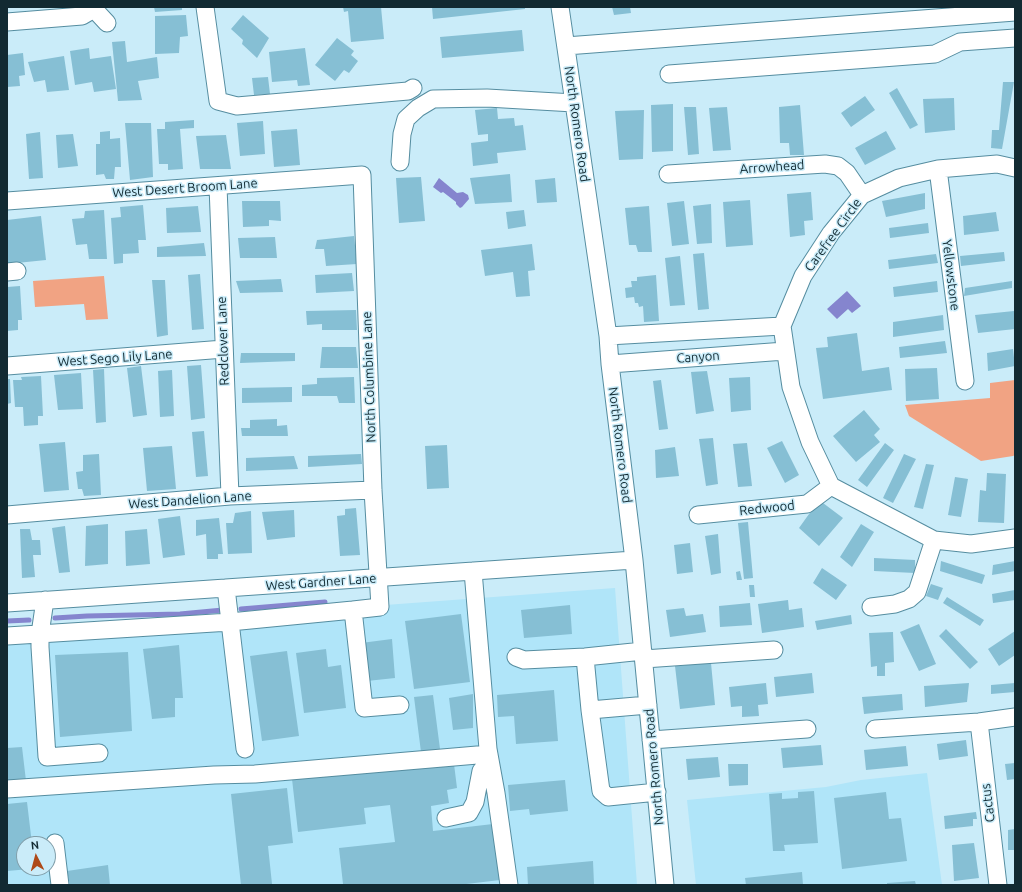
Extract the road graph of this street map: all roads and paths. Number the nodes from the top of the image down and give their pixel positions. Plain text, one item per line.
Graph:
1 (205, 7) edge
2 (560, 7) edge
3 (95, 8) edge
4 (1015, 12) edge
5 (7, 22) edge
6 (107, 23) dead end
7 (1015, 38) edge
8 (566, 46) junction
9 (669, 74) dead end
10 (413, 88) dead end
11 (574, 103) junction
12 (400, 162) dead end
13 (938, 168) junction
14 (1015, 168) edge
15 (668, 174) dead end
16 (362, 175) joint
17 (218, 186) junction
18 (862, 195) junction
19 (7, 201) edge
20 (782, 326) junction
21 (608, 336) junction
22 (224, 350) junction
23 (785, 351) junction
24 (610, 364) junction
25 (7, 366) edge
26 (965, 381) dead end
27 (831, 486) junction
28 (373, 490) junction
29 (230, 496) junction
30 (7, 515) edge
31 (698, 515) dead end
32 (1015, 538) edge
33 (934, 540) junction
34 (634, 560) junction
35 (473, 571) junction
36 (378, 578) junction
37 (226, 588) junction
38 (44, 600) junction
39 (7, 603) edge
40 (871, 607) dead end
41 (353, 610) junction
42 (230, 622) junction
43 (40, 634) junction
44 (7, 636) edge
45 (774, 650) dead end
46 (643, 655) junction
47 (516, 657) dead end
48 (585, 657) junction
49 (400, 705) dead end
50 (648, 705) junction
51 (590, 710) junction
52 (1015, 718) edge
53 (979, 722) junction
54 (808, 729) dead end
55 (875, 729) dead end
56 (651, 740) junction
57 (245, 749) dead end
58 (99, 753) dead end
59 (489, 757) junction
60 (7, 789) edge
61 (657, 792) junction
62 (446, 818) dead end
63 (56, 851) edge
64 (60, 885) edge
65 (509, 885) edge
66 (666, 885) edge
67 (998, 885) edge

1 - 10 street
2 - 8 street, North Romero Road
3 - 5 street
3 - 6 street
4 - 8 street
7 - 9 street
8 - 11 street, North Romero Road
11 - 12 street
11 - 21 street, North Romero Road
13 - 14 street, Carefree Circle
13 - 18 street, Carefree Circle
13 - 26 street, Yellowstone
15 - 18 street, Arrowhead
16 - 17 street, West Desert Broom Lane
16 - 28 street, North Columbine Lane
17 - 19 street, West Desert Broom Lane
17 - 22 street, Redclover Lane
18 - 20 street, Carefree Circle
20 - 21 street, Canyon
20 - 23 street, Carefree Circle
21 - 24 street, North Romero Road
22 - 25 street, West Sego Lily Lane
22 - 29 street, Redclover Lane
23 - 24 street, Canyon
23 - 27 street, Carefree Circle
24 - 34 street, North Romero Road
27 - 31 street, Redwood
27 - 33 street
28 - 29 street, West Dandelion Lane
28 - 36 street, North Columbine Lane
29 - 30 street, West Dandelion Lane
32 - 33 street
33 - 40 street
34 - 35 street, West Gardner Lane
34 - 46 street, North Romero Road
35 - 36 street, West Gardner Lane
35 - 59 street
36 - 37 street, West Gardner Lane
36 - 41 street, North Columbine Lane
37 - 38 street, West Gardner Lane
37 - 42 street
38 - 39 street, West Gardner Lane
38 - 43 street
41 - 42 street
41 - 49 street
42 - 43 street
42 - 57 street
43 - 44 street
43 - 58 street
45 - 46 street
46 - 48 street
46 - 50 street, North Romero Road
47 - 48 street
48 - 51 street
50 - 51 street
50 - 56 street, North Romero Road
51 - 61 street
52 - 53 street
53 - 55 street
53 - 67 street, Cactus
54 - 56 street
56 - 61 street, North Romero Road
59 - 60 street
59 - 62 street
59 - 65 street
61 - 66 street, North Romero Road
63 - 64 street

